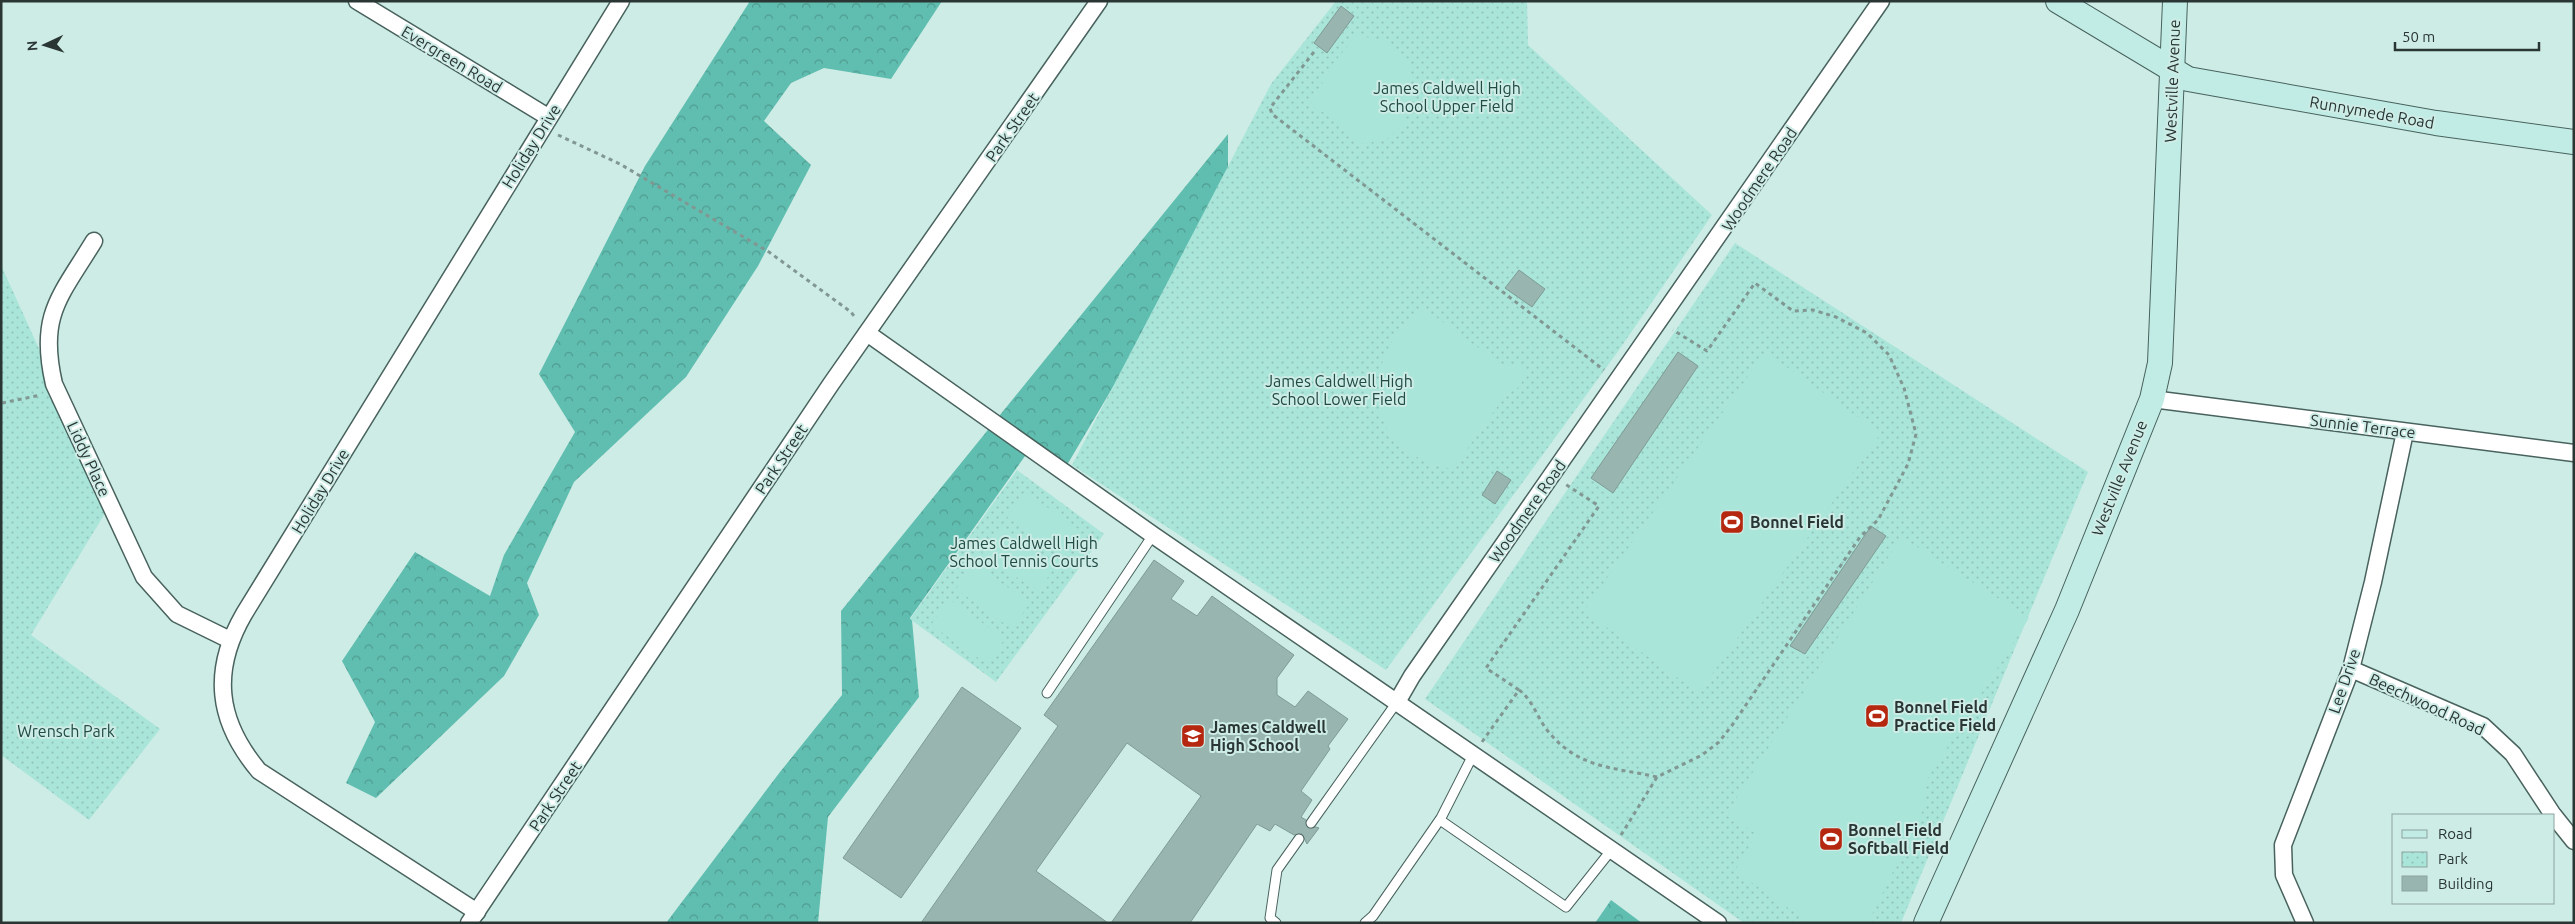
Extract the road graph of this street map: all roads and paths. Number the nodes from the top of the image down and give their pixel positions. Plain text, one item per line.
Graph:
1 (357, 1) edge
2 (621, 1) edge
3 (1100, 1) edge
4 (1880, 1) edge
5 (2058, 1) edge
6 (2175, 1) edge
7 (1314, 52) dead end
8 (2172, 71) junction
9 (548, 117) junction
10 (2574, 142) edge
11 (94, 241) dead end
12 (1660, 322) junction
13 (867, 333) junction
14 (1618, 381) junction
15 (58, 391) junction
16 (2152, 400) junction
17 (2, 404) dead end
18 (2405, 432) junction
19 (2574, 453) edge
20 (1552, 475) junction
21 (1153, 535) junction
22 (230, 640) junction
23 (2351, 669) junction
24 (1519, 690) junction
25 (1046, 694) dead end
26 (1397, 702) junction
27 (1474, 755) junction
28 (1657, 777) junction
29 (2553, 814) edge
30 (2555, 817) edge
31 (1440, 820) junction
32 (1311, 823) dead end
33 (1299, 839) dead end
34 (2574, 841) edge
35 (1613, 848) junction
36 (473, 917) edge
37 (1276, 923) edge
38 (1364, 923) edge
39 (1718, 923) edge
40 (1926, 923) edge
41 (2305, 923) edge

1 - 9 street, Evergreen Road
2 - 9 street, Holiday Drive
3 - 13 street, Park Street
4 - 12 street, Woodmere Road
5 - 8 street, Runnymede Road
6 - 8 street, Westville Avenue
7 - 14 path
8 - 10 street, Runnymede Road
8 - 16 street, Westville Avenue
9 - 13 path
9 - 22 street, Holiday Drive
11 - 15 street, Liddy Place
12 - 14 street, Woodmere Road
12 - 28 path
13 - 21 street
13 - 36 street, Park Street
14 - 20 street, Woodmere Road
15 - 17 path
15 - 22 street, Liddy Place
16 - 18 street, Sunnie Terrace
16 - 40 street, Westville Avenue
18 - 19 street, Sunnie Terrace
18 - 23 street, Lee Drive
20 - 24 path
20 - 26 street, Woodmere Road
21 - 25 lane
21 - 26 street
22 - 36 street, Holiday Drive
23 - 29 street, Beechwood Road
23 - 41 street, Lee Drive
24 - 27 path
24 - 28 path
26 - 27 street
26 - 32 lane
27 - 31 lane
27 - 35 street
28 - 35 path
30 - 34 street, Beechwood Road
31 - 35 lane
31 - 38 lane
33 - 37 lane
35 - 39 street

